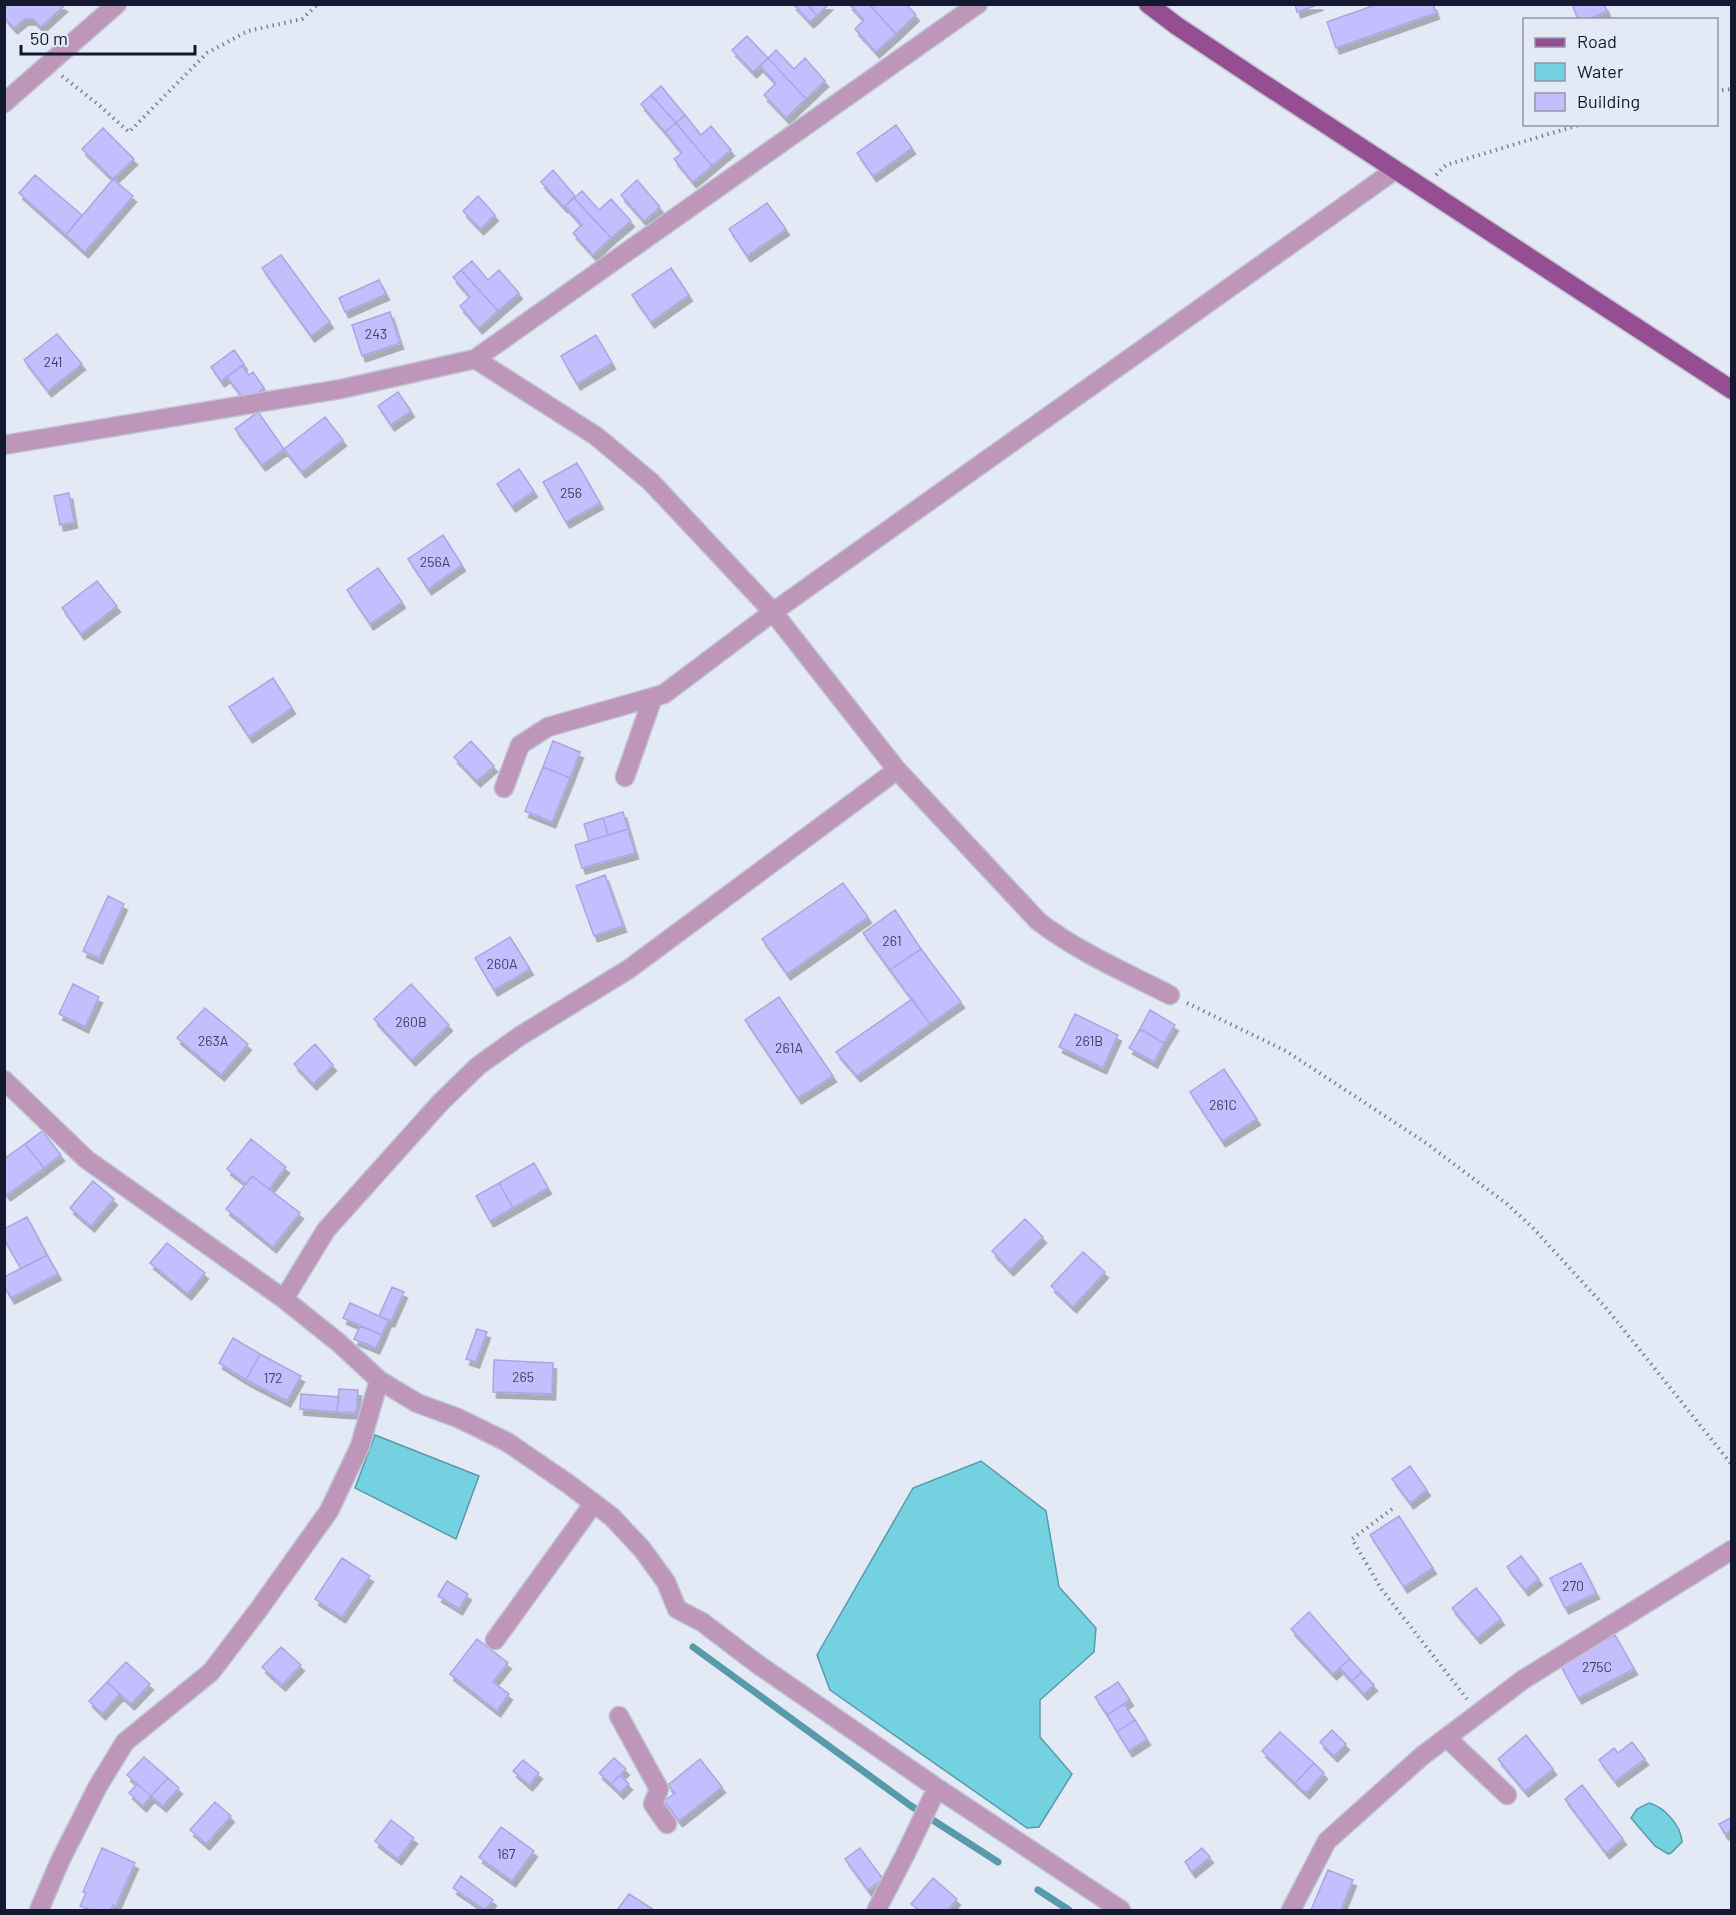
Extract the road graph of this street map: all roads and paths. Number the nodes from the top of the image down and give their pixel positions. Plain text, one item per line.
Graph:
1 (117, 4) edge
2 (318, 4) edge
3 (978, 4) edge
4 (1148, 4) edge
5 (47, 65) junction
6 (4, 103) edge
7 (1575, 126) edge
8 (1395, 170) junction
9 (1424, 189) junction
10 (475, 359) junction
11 (1731, 390) edge
12 (4, 445) edge
13 (773, 612) junction
14 (653, 697) junction
15 (897, 770) junction
16 (625, 777) dead end
17 (504, 788) dead end
18 (1170, 994) joint
19 (4, 1080) edge
20 (284, 1299) junction
21 (379, 1380) junction
22 (1731, 1465) edge
23 (594, 1503) junction
24 (1392, 1509) dead end
25 (1731, 1550) edge
26 (495, 1640) dead end
27 (1478, 1714) junction
28 (619, 1716) dead end
29 (1447, 1738) junction
30 (937, 1788) junction
31 (1507, 1795) dead end
32 (667, 1824) dead end
33 (877, 1909) edge
34 (39, 1911) edge
35 (1121, 1911) edge
36 (1291, 1911) edge

1 - 5 street
2 - 5 path
3 - 10 street
4 - 8 main road
5 - 6 street
7 - 9 path
8 - 9 main road
8 - 13 street
9 - 11 main road
10 - 12 street
10 - 13 street
13 - 14 street
13 - 15 street
14 - 16 street
14 - 17 street
15 - 18 street
15 - 20 street
18 - 22 path
19 - 20 street
20 - 21 street
21 - 23 street
21 - 34 street
23 - 26 street
23 - 30 street
24 - 27 path
25 - 27 street
27 - 29 street
28 - 32 street
29 - 31 street
29 - 36 street
30 - 33 street
30 - 35 street

